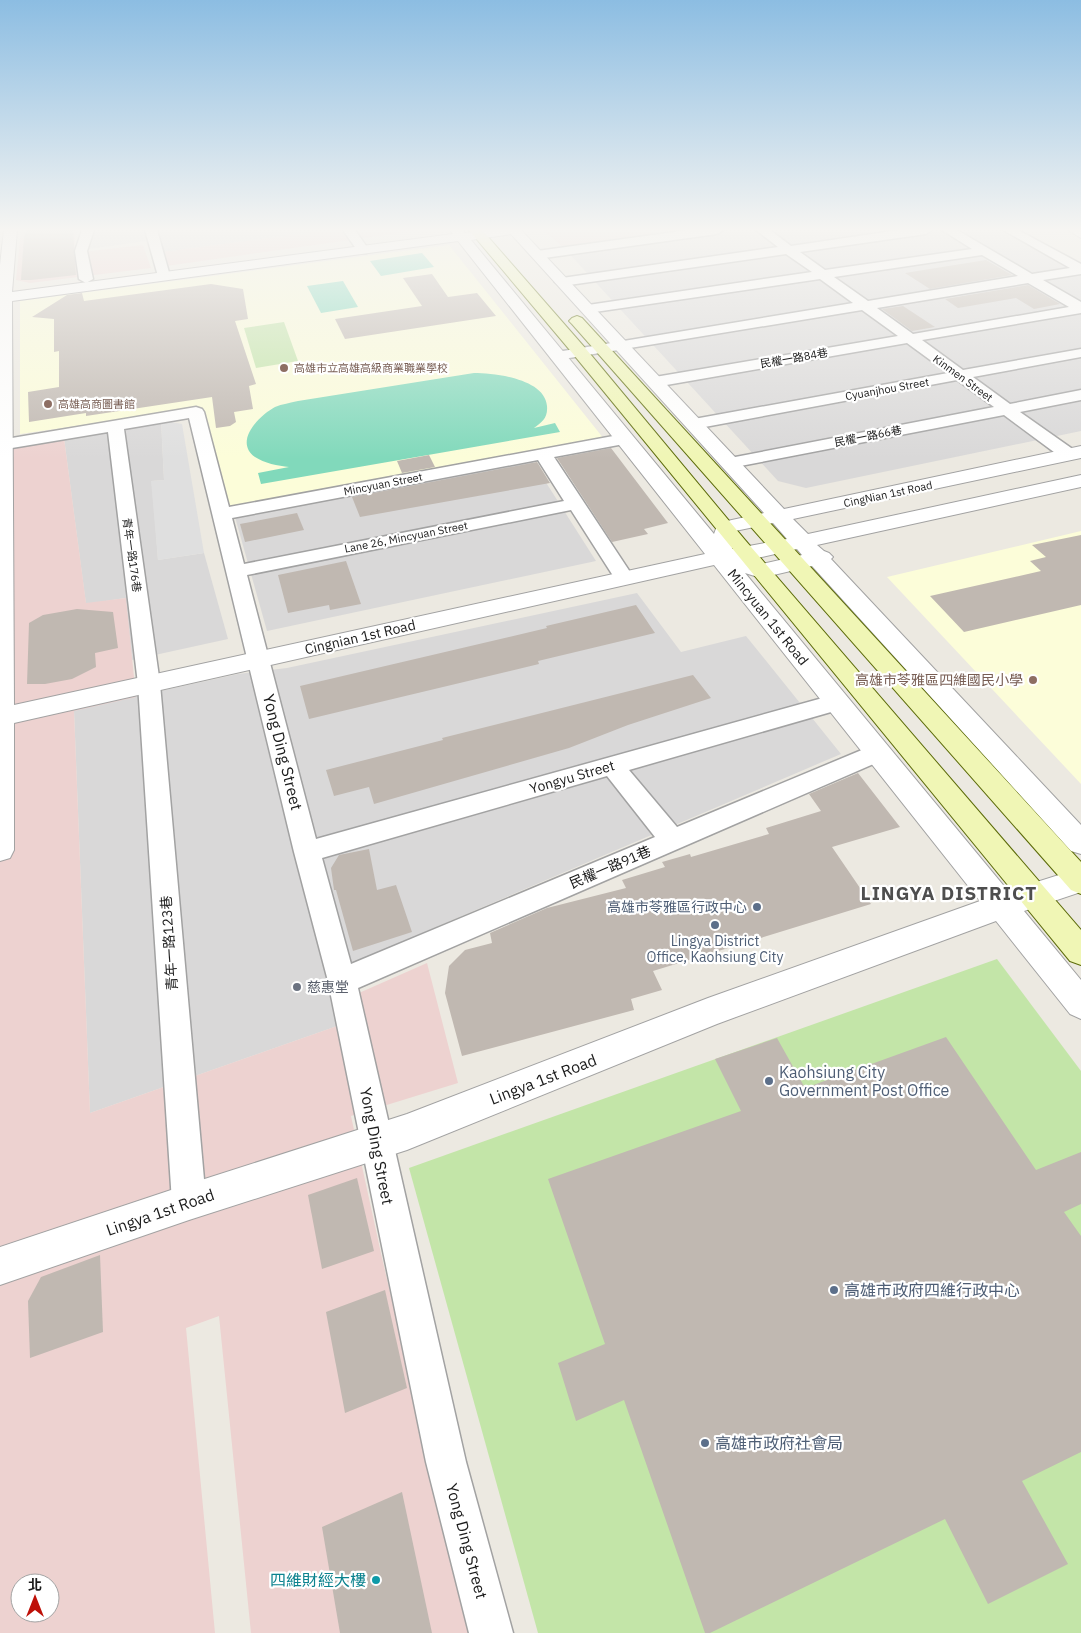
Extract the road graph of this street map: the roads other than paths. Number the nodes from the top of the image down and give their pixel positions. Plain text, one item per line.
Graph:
1 (2, 306) edge
2 (524, 306) edge
3 (540, 306) edge
4 (585, 306) edge
5 (607, 306) edge
6 (871, 306) edge
7 (565, 307) dead end
8 (866, 307) junction
9 (1081, 308) edge
10 (588, 309) junction
11 (910, 339) junction
12 (611, 347) junction
13 (580, 352) junction
14 (1081, 353) edge
15 (557, 356) junction
16 (3, 375) edge
17 (960, 376) junction
18 (655, 382) junction
19 (1081, 395) edge
20 (1007, 410) junction
21 (694, 424) junction
22 (115, 426) junction
23 (624, 439) junction
24 (2, 444) edge
25 (1074, 453) edge
26 (543, 454) junction
27 (730, 463) junction
28 (1081, 470) edge
29 (973, 475) junction
30 (1081, 481) edge
31 (996, 494) junction
32 (1081, 498) edge
33 (575, 504) junction
34 (1019, 512) junction
35 (223, 514) junction
36 (757, 521) junction
37 (724, 528) junction
38 (791, 542) junction
39 (734, 551) junction
40 (236, 571) junction
41 (761, 571) junction
42 (624, 578) junction
43 (260, 660) junction
44 (149, 684) junction
45 (837, 702) junction
46 (1, 717) edge
47 (878, 753) junction
48 (612, 766) junction
49 (0, 834) edge
50 (672, 840) junction
51 (1081, 843) edge
52 (0, 850) edge
53 (307, 852) junction
54 (1081, 881) edge
55 (1033, 896) junction
56 (1001, 906) junction
57 (1081, 952) edge
58 (342, 981) junction
59 (1081, 1004) edge
60 (376, 1142) junction
61 (189, 1202) junction
62 (0, 1266) edge
63 (491, 1633) edge

1 - 16 street
2 - 15 street, Mincyuan 1st Road
3 - 13 main road, Mincyuan 1st Road
4 - 10 street
5 - 10 street
6 - 8 street
7 - 12 main road
8 - 11 street, Kinmen Street
8 - 12 street
9 - 11 street, 民權一路84巷
10 - 12 street
11 - 17 street, Kinmen Street
11 - 18 street, 民權一路84巷
12 - 13 street
12 - 18 street
12 - 36 main road
13 - 15 street
13 - 37 main road, Mincyuan 1st Road
14 - 17 street, Cyuanjhou Street
15 - 23 street, Mincyuan 1st Road
16 - 24 street
17 - 20 street, Kinmen Street
17 - 21 street, Cyuanjhou Street
18 - 21 street
19 - 20 street, 民權一路66巷
20 - 25 street, Kinmen Street
20 - 27 street, 民權一路66巷
21 - 27 street
22 - 24 street
22 - 35 street
22 - 44 street, 青年一路176巷
23 - 26 street, Mincyuan Street
23 - 39 street, Mincyuan 1st Road
24 - 46 street
25 - 29 street, CingNian 1st Road
26 - 33 street
26 - 35 street, Mincyuan Street
27 - 38 street
28 - 31 street, CingNian 1st Road
29 - 31 street
29 - 38 street, CingNian 1st Road
30 - 31 street, CingNian 1st Road
31 - 34 street
31 - 38 street, CingNian 1st Road
32 - 34 street, CingNian 1st Road
33 - 40 street, Lane 26, Mincyuan Street
33 - 42 street
34 - 38 street, CingNian 1st Road
35 - 40 street
36 - 37 street, CingNian 1st Road
36 - 38 street, CingNian 1st Road
37 - 39 main road, Mincyuan 1st Road
38 - 39 street, CingNian 1st Road
38 - 41 street, CingNian 1st Road
38 - 51 street
38 - 54 main road
39 - 41 main road, Mincyuan 1st Road
39 - 42 street, Cingnian 1st Road
39 - 45 street, Mincyuan 1st Road
40 - 43 street
41 - 55 main road, Mincyuan 1st Road
42 - 43 street, Cingnian 1st Road
43 - 44 street, Cingnian 1st Road
43 - 53 street, Yong Ding Street
44 - 46 street, Cingnian 1st Road
44 - 61 street, 青年一路123巷
45 - 47 street, Mincyuan 1st Road
45 - 48 street, Yongyu Street
46 - 49 street
47 - 50 street, 民權一路91巷
47 - 56 street, Mincyuan 1st Road
48 - 50 street
48 - 53 street, Yongyu Street
49 - 52 street
50 - 58 street, 民權一路91巷
53 - 58 street, Yong Ding Street
54 - 55 street, Lingya 1st Road
55 - 56 street, Lingya 1st Road
55 - 57 main road, Mincyuan 1st Road
56 - 59 street, Mincyuan 1st Road
56 - 60 street, Lingya 1st Road
58 - 60 street, Yong Ding Street
60 - 61 street, Lingya 1st Road
60 - 63 street, Yong Ding Street
61 - 62 street, Lingya 1st Road

